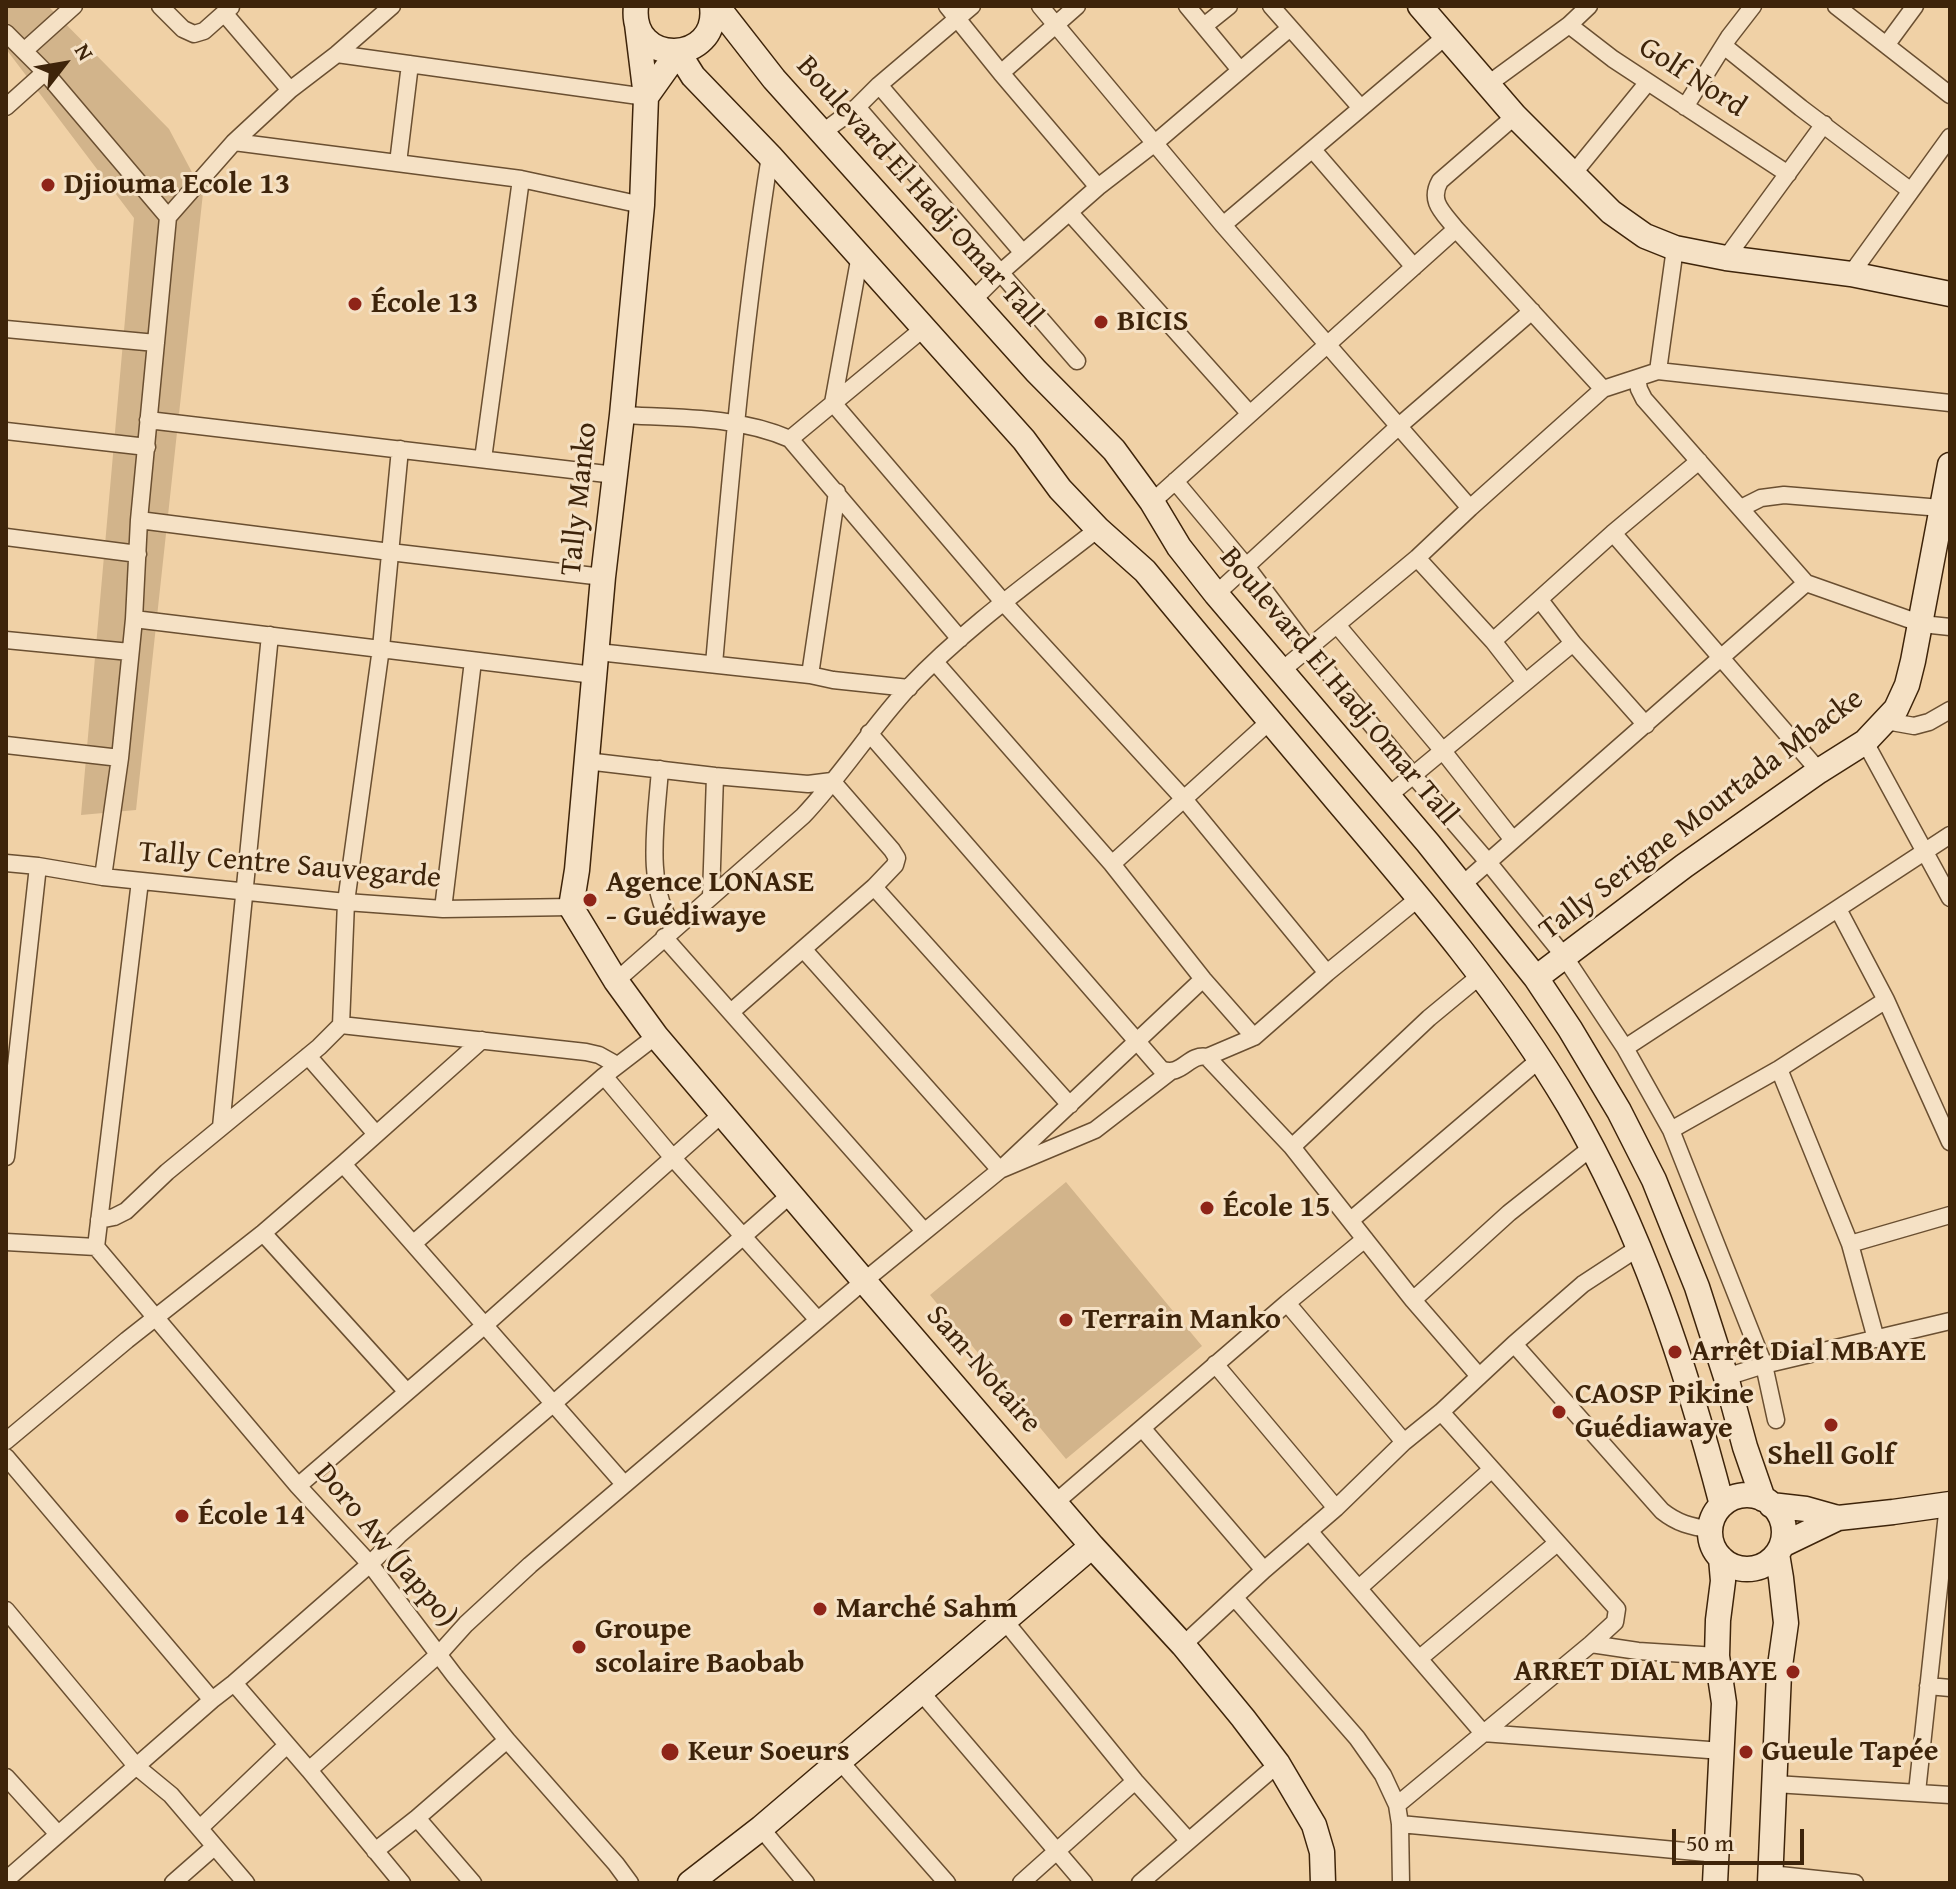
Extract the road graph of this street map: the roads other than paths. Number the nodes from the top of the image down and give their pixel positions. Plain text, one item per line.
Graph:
1 (74, 6) edge
2 (160, 6) edge
3 (392, 6) edge
4 (715, 6) edge
5 (972, 6) edge
6 (1040, 6) edge
7 (1077, 6) edge
8 (1187, 6) edge
9 (1229, 6) edge
10 (1271, 6) edge
11 (1420, 6) edge
12 (1753, 6) edge
13 (1836, 6) edge
14 (1915, 6) edge
15 (1585, 7) edge
16 (228, 10) edge
17 (636, 11) edge
18 (953, 12) edge
19 (1056, 25) junction
20 (1569, 25) junction
21 (1204, 26) junction
22 (1290, 28) junction
23 (6, 33) edge
24 (1445, 37) junction
25 (1887, 44) junction
26 (1724, 46) junction
27 (24, 51) junction
28 (678, 52) junction
29 (337, 54) junction
30 (410, 64) junction
31 (1240, 70) junction
32 (45, 72) junction
33 (1001, 73) junction
34 (1648, 82) junction
35 (879, 85) junction
36 (1487, 85) junction
37 (290, 90) junction
38 (1950, 95) edge
39 (646, 97) junction
40 (6, 107) edge
41 (857, 107) junction
42 (1685, 107) junction
43 (1361, 108) junction
44 (1515, 116) junction
45 (1824, 124) junction
46 (823, 132) junction
47 (1950, 137) edge
48 (234, 142) junction
49 (1155, 143) junction
50 (1313, 150) junction
51 (770, 156) junction
52 (398, 163) junction
53 (1573, 174) junction
54 (1788, 174) junction
55 (521, 179) junction
56 (1098, 187) junction
57 (1911, 191) junction
58 (642, 205) junction
59 (1070, 213) junction
60 (168, 217) junction
61 (1223, 225) junction
62 (1456, 229) junction
63 (1675, 248) junction
64 (1023, 253) junction
65 (860, 255) junction
66 (1726, 258) junction
67 (1414, 267) junction
68 (1000, 273) junction
69 (1851, 274) junction
70 (1950, 294) edge
71 (973, 300) junction
72 (1532, 311) junction
73 (924, 328) junction
74 (6, 329) edge
75 (156, 343) junction
76 (1329, 344) junction
77 (1077, 361) dead end
78 (1658, 371) junction
79 (1637, 378) junction
80 (1603, 389) junction
81 (833, 403) junction
82 (1950, 403) edge
83 (1249, 413) junction
84 (622, 415) junction
85 (148, 420) junction
86 (735, 422) junction
87 (1399, 426) junction
88 (6, 431) edge
89 (790, 439) junction
90 (147, 447) junction
91 (400, 449) junction
92 (483, 459) junction
93 (1699, 461) junction
94 (1950, 465) edge
95 (615, 475) junction
96 (1175, 481) junction
97 (837, 492) junction
98 (1152, 502) junction
99 (1470, 508) junction
100 (1741, 508) junction
101 (1941, 508) junction
102 (139, 520) junction
103 (1098, 529) junction
104 (1613, 533) junction
105 (6, 537) edge
106 (390, 552) junction
107 (138, 554) junction
108 (1417, 558) junction
109 (1246, 566) junction
110 (603, 577) junction
111 (1806, 583) junction
112 (1216, 594) junction
113 (1540, 600) junction
114 (1004, 603) junction
115 (134, 619) junction
116 (1922, 624) junction
117 (1337, 625) junction
118 (1950, 627) edge
119 (270, 635) junction
120 (960, 639) junction
121 (6, 640) edge
122 (1493, 641) junction
123 (1573, 643) junction
124 (381, 648) junction
125 (1308, 648) junction
126 (130, 652) junction
127 (1722, 659) junction
128 (473, 661) junction
129 (935, 662) junction
130 (596, 664) junction
131 (714, 664) junction
132 (1281, 671) junction
133 (810, 675) junction
134 (1525, 682) junction
135 (909, 688) junction
136 (1950, 710) edge
137 (1270, 721) junction
138 (1886, 721) junction
139 (1646, 725) junction
140 (869, 733) junction
141 (1865, 742) junction
142 (6, 745) edge
143 (1443, 751) junction
144 (120, 758) junction
145 (586, 761) junction
146 (660, 769) junction
147 (1819, 771) junction
148 (1413, 775) junction
149 (715, 776) junction
150 (832, 781) junction
151 (1388, 796) junction
152 (1184, 799) junction
153 (1950, 835) edge
154 (1513, 840) junction
155 (1924, 851) junction
156 (1488, 862) junction
157 (6, 863) edge
158 (1112, 864) junction
159 (38, 866) junction
160 (103, 877) junction
161 (140, 881) junction
162 (1462, 885) junction
163 (874, 887) junction
164 (244, 891) junction
165 (711, 896) junction
166 (1420, 897) junction
167 (1950, 898) edge
168 (346, 902) junction
169 (571, 907) junction
170 (443, 909) junction
171 (1838, 909) junction
172 (670, 932) junction
173 (804, 950) junction
174 (1564, 956) junction
175 (1327, 973) junction
176 (1481, 975) junction
177 (1536, 978) junction
178 (1203, 979) junction
179 (616, 981) junction
180 (1886, 1000) junction
181 (731, 1012) junction
182 (14, 1020) edge
183 (341, 1025) junction
184 (656, 1036) junction
185 (1254, 1037) junction
186 (482, 1040) junction
187 (1137, 1041) junction
188 (1625, 1048) junction
189 (308, 1056) junction
190 (1207, 1057) junction
191 (1540, 1059) junction
192 (1779, 1069) junction
193 (610, 1070) junction
194 (1170, 1072) junction
195 (1070, 1105) junction
196 (722, 1114) junction
197 (221, 1127) junction
198 (1671, 1130) junction
199 (7, 1134) edge
200 (376, 1134) junction
201 (1950, 1142) edge
202 (1292, 1147) junction
203 (1591, 1148) junction
204 (6, 1157) edge
205 (673, 1158) junction
206 (343, 1164) junction
207 (1000, 1170) junction
208 (790, 1195) junction
209 (1950, 1215) edge
210 (99, 1220) junction
211 (1351, 1220) junction
212 (924, 1231) junction
213 (263, 1233) junction
214 (743, 1236) junction
215 (1365, 1239) junction
216 (6, 1242) edge
217 (414, 1243) junction
218 (1850, 1244) junction
219 (96, 1247) junction
220 (1638, 1248) junction
221 (864, 1281) junction
222 (1413, 1300) junction
223 (1287, 1303) junction
224 (156, 1319) junction
225 (818, 1320) junction
226 (1950, 1321) edge
227 (485, 1325) junction
228 (1876, 1339) junction
229 (1514, 1344) junction
230 (1215, 1364) junction
231 (1764, 1365) junction
232 (1478, 1375) junction
233 (1726, 1377) junction
234 (407, 1392) junction
235 (554, 1403) junction
236 (1441, 1412) junction
237 (1776, 1420) dead end
238 (1142, 1428) junction
239 (6, 1441) edge
240 (1404, 1442) junction
241 (6, 1457) edge
242 (1492, 1469) junction
243 (624, 1484) junction
244 (298, 1486) junction
245 (1056, 1502) junction
246 (1767, 1502) junction
247 (1949, 1504) edge
248 (1722, 1505) junction
249 (1336, 1508) junction
250 (1838, 1518) junction
251 (1710, 1529) junction
252 (1309, 1531) junction
253 (1557, 1543) junction
254 (1092, 1546) junction
255 (1779, 1550) junction
256 (1721, 1558) junction
257 (370, 1564) junction
258 (1264, 1570) junction
259 (1359, 1588) junction
260 (1235, 1598) junction
261 (6, 1610) edge
262 (1004, 1620) junction
263 (1591, 1644) junction
264 (1183, 1645) junction
265 (439, 1654) junction
266 (1717, 1656) junction
267 (1420, 1658) junction
268 (234, 1683) junction
269 (1928, 1686) junction
270 (1950, 1688) edge
271 (920, 1691) junction
272 (212, 1700) junction
273 (1483, 1733) junction
274 (507, 1740) junction
275 (287, 1745) junction
276 (1722, 1751) junction
277 (838, 1759) junction
278 (1278, 1764) junction
279 (137, 1767) junction
280 (309, 1770) junction
281 (6, 1777) edge
282 (1135, 1781) junction
283 (1775, 1784) junction
284 (1917, 1792) junction
285 (1950, 1795) edge
286 (1397, 1805) junction
287 (417, 1818) junction
288 (1400, 1824) junction
289 (200, 1828) junction
290 (761, 1828) junction
291 (58, 1834) junction
292 (1188, 1840) junction
293 (214, 1847) junction
294 (375, 1851) junction
295 (1057, 1852) junction
296 (1717, 1854) junction
297 (1318, 1879) edge
298 (1770, 1879) edge
299 (6, 1880) edge
300 (173, 1883) edge
301 (246, 1883) edge
302 (402, 1883) edge
303 (473, 1883) edge
304 (630, 1883) edge
305 (690, 1883) edge
306 (806, 1883) edge
307 (947, 1883) edge
308 (1021, 1883) edge
309 (1084, 1883) edge
310 (1140, 1883) edge
311 (1401, 1883) edge
312 (1715, 1883) edge
313 (1855, 1883) edge

1 - 27 street
2 - 16 street
3 - 29 street
4 - 28 main road
4 - 46 main road, Boulevard El Hadj Omar Tall
5 - 18 street
6 - 19 street
7 - 19 street
8 - 21 street
9 - 21 street
10 - 22 street
11 - 24 main road
12 - 26 street
13 - 25 street
14 - 25 street
15 - 20 street
16 - 37 street
17 - 28 main road
17 - 39 main road, Tally Manko
18 - 33 street
18 - 35 street
19 - 33 street
19 - 49 street
20 - 34 street, Golf Nord
20 - 36 street
21 - 31 street
22 - 31 street
22 - 43 street
23 - 27 street
24 - 36 main road
24 - 43 street
25 - 38 street
26 - 42 street
26 - 45 street
27 - 32 street
28 - 39 main road
28 - 51 main road
29 - 30 street
29 - 37 street
30 - 39 street
30 - 52 street
31 - 49 street
32 - 40 street
32 - 60 street
33 - 56 street
34 - 42 street, Golf Nord
34 - 53 street
35 - 41 street
35 - 64 street
36 - 44 main road
37 - 48 street
39 - 58 main road, Tally Manko
41 - 46 street
41 - 68 street
42 - 54 street, Golf Nord
43 - 50 street
44 - 53 main road
44 - 62 street
45 - 54 street
45 - 57 street
46 - 71 main road, Boulevard El Hadj Omar Tall
47 - 57 street
48 - 52 street
48 - 60 street
49 - 56 street
49 - 61 street
50 - 61 street
50 - 67 street
51 - 65 main road
51 - 86 street
52 - 55 street
53 - 63 main road
54 - 66 street
55 - 58 street
55 - 92 street
56 - 59 street
57 - 69 street
58 - 84 main road, Tally Manko
59 - 64 street
59 - 83 street
60 - 75 street
61 - 76 street
62 - 67 street
62 - 72 street
63 - 66 main road
63 - 78 street
64 - 68 street
65 - 73 main road
65 - 81 street
66 - 69 main road
67 - 76 street
68 - 71 street
68 - 77 street
69 - 70 main road
71 - 98 main road, Boulevard El Hadj Omar Tall
72 - 80 street
72 - 87 street
73 - 81 street
73 - 103 main road
74 - 75 street
75 - 85 street
76 - 83 street
76 - 87 street
78 - 79 street
78 - 82 street
79 - 80 street
79 - 93 street
80 - 99 street
81 - 89 street
81 - 114 street
83 - 96 street
84 - 86 street
84 - 95 main road, Tally Manko
85 - 90 street
85 - 91 street
86 - 89 street
86 - 131 street
87 - 99 street
87 - 109 street
88 - 90 street
89 - 97 street
90 - 102 street
91 - 92 street
91 - 106 street
92 - 95 street
93 - 100 street
93 - 104 street
94 - 101 main road, Tally Serigne Mourtada Mbacke
95 - 110 main road, Tally Manko
96 - 98 street
96 - 109 street
97 - 120 street
97 - 133 street
98 - 112 main road, Boulevard El Hadj Omar Tall
99 - 108 street
100 - 101 street
100 - 111 street
101 - 116 main road, Tally Serigne Mourtada Mbacke
102 - 106 street
102 - 107 street
103 - 114 street
103 - 137 main road
104 - 113 street
104 - 127 street
105 - 107 street
106 - 110 street
106 - 124 street
107 - 115 street
108 - 117 street
108 - 122 street
109 - 112 street
109 - 125 street
110 - 130 main road, Tally Manko
111 - 116 street
111 - 127 street
112 - 132 main road, Boulevard El Hadj Omar Tall
113 - 122 street
113 - 123 street
114 - 120 street
114 - 152 street
115 - 119 street
115 - 126 street
116 - 118 street
116 - 138 main road, Tally Serigne Mourtada Mbacke
117 - 125 street
117 - 143 street
119 - 124 street
119 - 164 street
120 - 129 street
121 - 126 street
122 - 134 street
123 - 134 street
123 - 139 street
124 - 128 street
124 - 168 street
125 - 132 street
125 - 148 street
126 - 144 street
127 - 139 street
127 - 147 street
128 - 130 street
128 - 170 street
129 - 135 street
129 - 158 street
130 - 131 street
130 - 145 main road, Tally Manko
131 - 133 street
132 - 151 main road, Boulevard El Hadj Omar Tall
133 - 135 street
134 - 143 street
135 - 140 street
136 - 138 street
137 - 152 street
137 - 166 main road
138 - 141 main road, Tally Serigne Mourtada Mbacke
139 - 154 street
140 - 150 street
140 - 187 street
141 - 147 main road, Tally Serigne Mourtada Mbacke
141 - 155 street
142 - 144 street
143 - 148 street
143 - 154 street
144 - 160 street
145 - 146 street
145 - 169 main road, Tally Manko
146 - 149 street
146 - 172 street
147 - 174 main road, Tally Serigne Mourtada Mbacke
148 - 151 street
148 - 156 street
149 - 150 street
149 - 165 street
150 - 163 street
150 - 165 street
151 - 162 main road, Boulevard El Hadj Omar Tall
152 - 158 street
152 - 175 street
153 - 155 street
154 - 156 street
155 - 167 street
155 - 171 street
156 - 162 street
156 - 174 street
157 - 159 street, Tally Centre Sauvegarde
158 - 178 street
159 - 160 street, Tally Centre Sauvegarde
159 - 182 street
160 - 161 street, Tally Centre Sauvegarde
161 - 164 street, Tally Centre Sauvegarde
161 - 210 street
162 - 177 main road, Boulevard El Hadj Omar Tall
163 - 173 street
163 - 195 street
164 - 168 street, Tally Centre Sauvegarde
164 - 197 street
165 - 172 street
166 - 175 street
166 - 176 main road
168 - 170 street, Tally Centre Sauvegarde
168 - 183 street
169 - 170 street, Tally Centre Sauvegarde
169 - 179 main road, Sam-Notaire
171 - 180 street
171 - 188 street
172 - 179 street
172 - 181 street
173 - 181 street
173 - 207 street
174 - 177 main road, Tally Serigne Mourtada Mbacke
174 - 188 street
175 - 185 street
176 - 191 main road
176 - 202 street
177 - 233 main road, Boulevard El Hadj Omar Tall
178 - 185 street
178 - 187 street
179 - 184 main road, Sam-Notaire
180 - 192 street
180 - 201 street
181 - 212 street
182 - 199 street
183 - 186 street
183 - 189 street
184 - 193 street
184 - 196 main road, Sam-Notaire
185 - 190 street
186 - 193 street
186 - 200 street
187 - 194 street
187 - 195 street
188 - 198 street
189 - 197 street
189 - 200 street
190 - 194 street
190 - 202 street
191 - 203 main road
191 - 211 street
192 - 198 street
192 - 218 street
193 - 205 street
193 - 217 street
194 - 207 street
195 - 207 street
196 - 205 street
196 - 208 main road, Sam-Notaire
197 - 210 street
198 - 231 street
199 - 204 street
200 - 206 street
202 - 211 street
203 - 220 main road
203 - 222 street
205 - 214 street
205 - 227 street
206 - 213 street
206 - 217 street
207 - 212 street
208 - 214 street
208 - 221 main road, Sam-Notaire
209 - 218 street
210 - 219 street
211 - 215 street
212 - 221 street
213 - 224 street
213 - 234 street
214 - 225 street
214 - 235 street
215 - 222 street
215 - 223 street
216 - 219 street
217 - 227 street
218 - 228 street
219 - 224 street, Doro Aw (Jappo)
220 - 229 street
220 - 248 main road
221 - 225 street
221 - 245 main road, Sam-Notaire
222 - 232 street
223 - 230 street
223 - 240 street
224 - 239 street
224 - 244 street, Doro Aw (Jappo)
225 - 243 street
226 - 228 street
227 - 234 street
227 - 235 street
228 - 231 street
229 - 232 street
229 - 251 street
230 - 238 street
230 - 249 street
231 - 233 street
231 - 237 street
232 - 236 street
233 - 246 main road, Boulevard El Hadj Omar Tall
234 - 244 street
235 - 243 street
235 - 257 street
236 - 240 street
236 - 242 street
238 - 245 street
238 - 258 street
240 - 249 street
241 - 272 street
242 - 253 street
242 - 259 street
243 - 265 street
244 - 257 street, Doro Aw (Jappo)
245 - 254 main road, Sam-Notaire
246 - 248 main road
246 - 250 main road
246 - 255 main road, Boulevard El Hadj Omar Tall
247 - 250 main road
247 - 269 street
248 - 251 main road
249 - 252 street
250 - 255 main road
251 - 256 main road
252 - 258 street
252 - 259 street
253 - 263 street
253 - 267 street
254 - 262 main road
254 - 264 main road, Sam-Notaire
255 - 256 main road
255 - 283 main road, Boulevard El Hadj Omar Tall
256 - 266 main road
257 - 265 street, Doro Aw (Jappo)
257 - 268 street
258 - 260 street
259 - 267 street
260 - 264 street
260 - 286 street
261 - 279 street
262 - 271 main road
262 - 282 street
263 - 266 street
263 - 273 street
264 - 278 main road, Sam-Notaire
265 - 274 street, Doro Aw (Jappo)
265 - 280 street
266 - 276 main road
267 - 273 street
268 - 272 street
268 - 275 street
269 - 270 street
269 - 284 street
271 - 277 main road
271 - 295 street
272 - 279 street
273 - 276 street
273 - 286 street
274 - 287 street
274 - 304 street, Doro Aw (Jappo)
275 - 280 street
275 - 289 street
276 - 296 main road
277 - 290 main road
277 - 307 street
278 - 292 street
278 - 297 main road, Sam-Notaire
279 - 289 street
279 - 291 street
280 - 294 street
281 - 291 street
282 - 292 street
282 - 295 street
283 - 284 street
283 - 298 main road, Boulevard El Hadj Omar Tall
284 - 285 street
286 - 288 street
287 - 294 street
287 - 303 street
288 - 296 street
288 - 311 street
289 - 293 street
290 - 305 main road
290 - 306 street
291 - 299 street
292 - 310 street
293 - 300 street
293 - 301 street
294 - 302 street
295 - 308 street
295 - 309 street
296 - 312 main road
298 - 313 street

